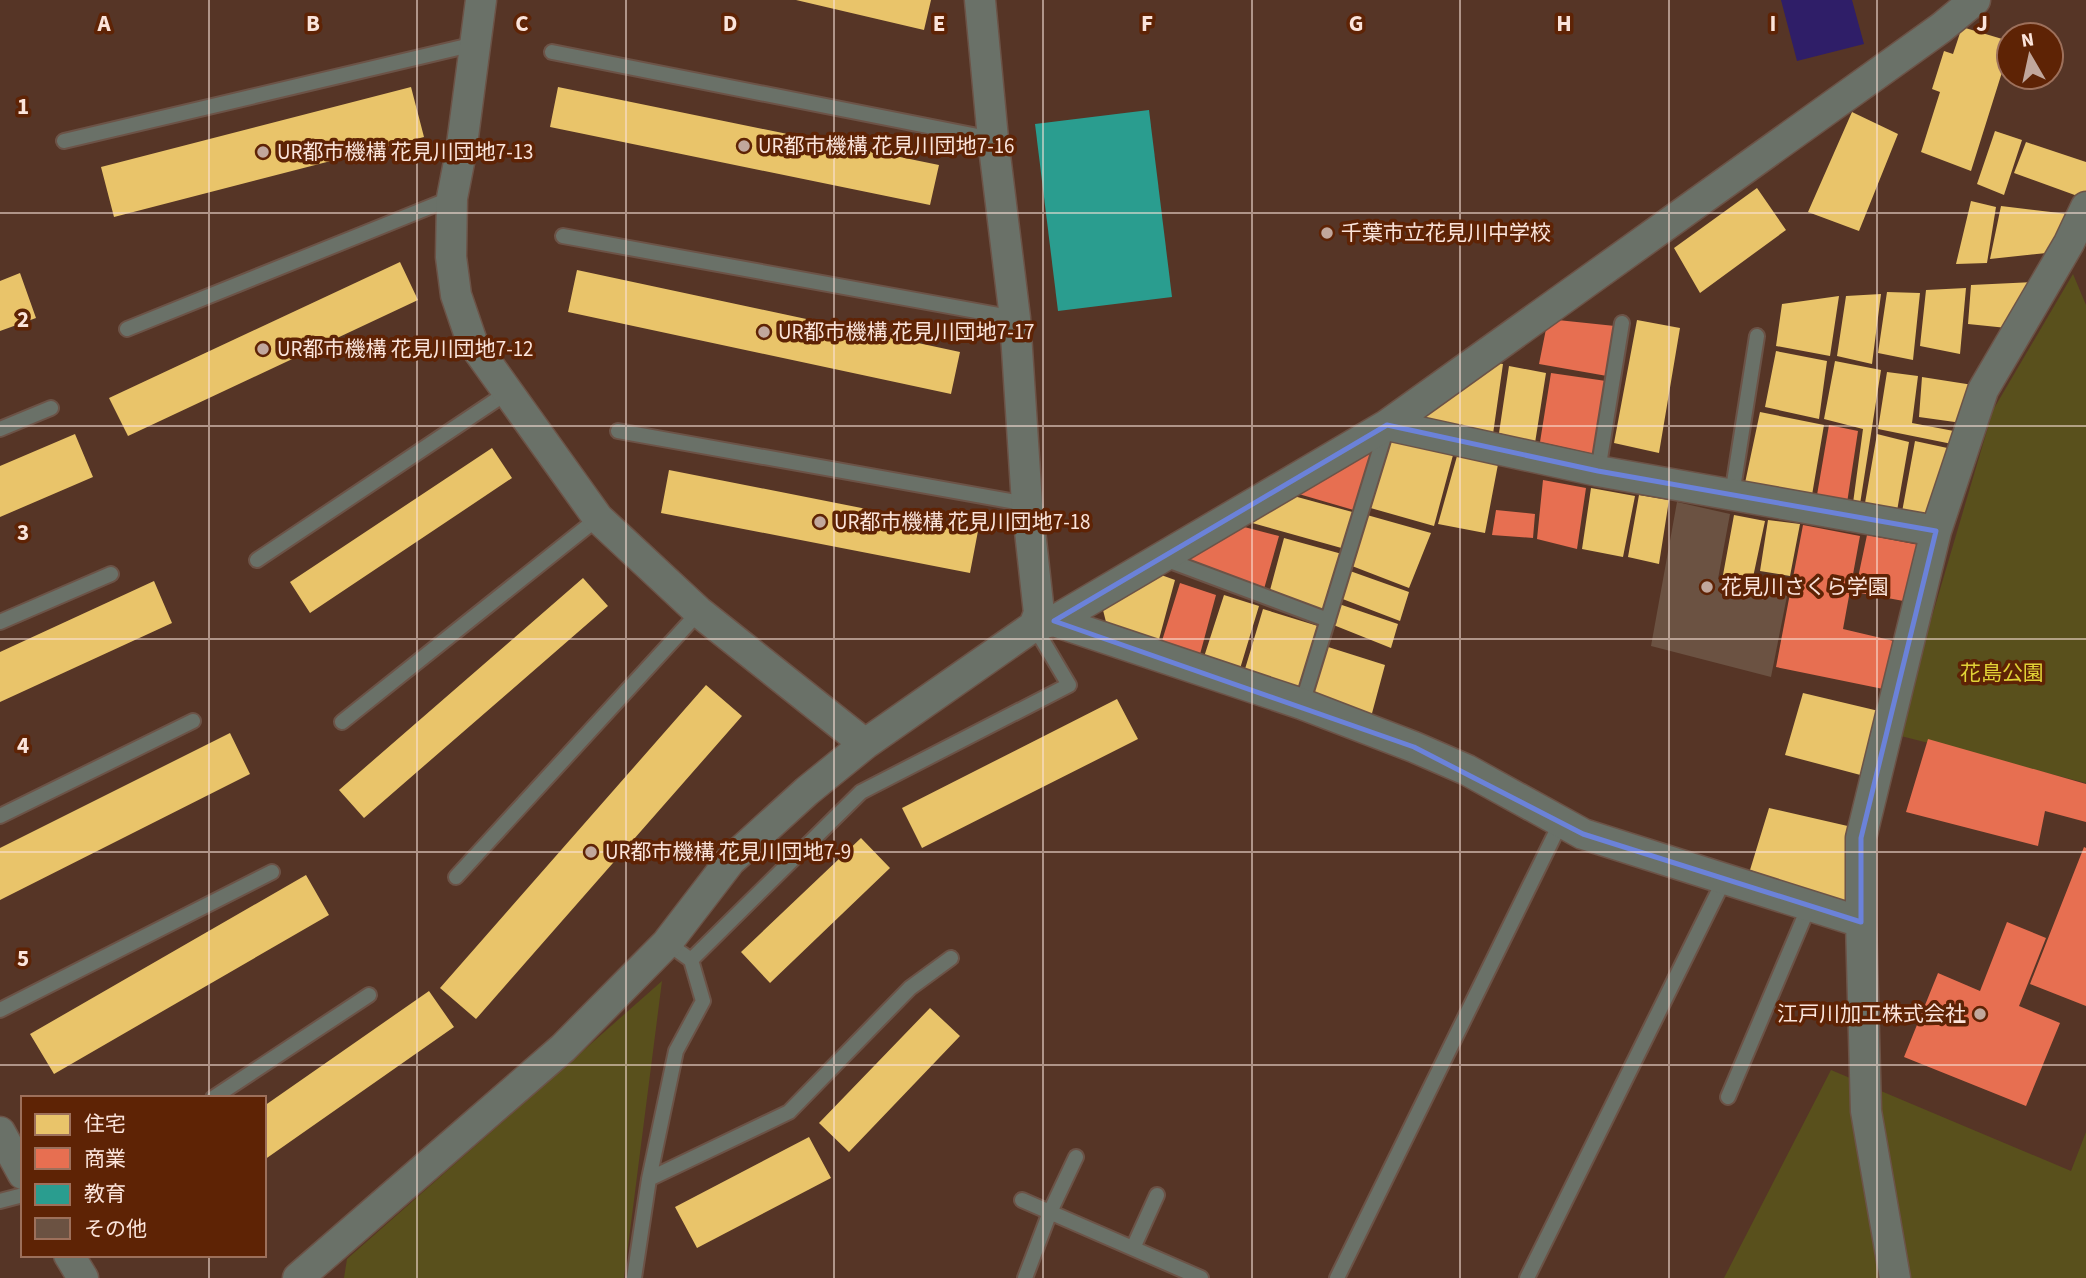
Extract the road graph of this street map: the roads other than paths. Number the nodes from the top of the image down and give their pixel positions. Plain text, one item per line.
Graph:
1 (481, 0) edge
2 (980, 0) edge
3 (1975, 0) edge
4 (475, 44) junction
5 (552, 52) dead end
6 (993, 139) junction
7 (64, 141) dead end
8 (452, 198) junction
9 (2086, 208) edge
10 (563, 236) dead end
11 (1015, 318) junction
12 (1622, 323) dead end
13 (127, 329) dead end
14 (1757, 336) dead end
15 (508, 392) junction
16 (51, 408) dead end
17 (1387, 425) junction
18 (0, 429) edge
19 (618, 431) dead end
20 (1598, 471) junction
21 (1732, 495) junction
22 (1027, 505) junction
23 (598, 518) junction
24 (1936, 531) junction
25 (1161, 558) junction
26 (257, 560) dead end
27 (111, 573) dead end
28 (699, 612) junction
29 (1328, 620) junction
30 (0, 622) edge
31 (1044, 623) junction
32 (1302, 704) junction
33 (193, 721) dead end
34 (342, 722) dead end
35 (865, 744) junction
36 (0, 816) edge
37 (1561, 822) junction
38 (272, 872) dead end
39 (456, 877) dead end
40 (1725, 878) junction
41 (1809, 906) junction
42 (1861, 922) junction
43 (679, 951) junction
44 (951, 958) dead end
45 (369, 995) dead end
46 (0, 1010) edge
47 (216, 1096) edge
48 (1728, 1097) dead end
49 (0, 1132) edge
50 (1076, 1157) dead end
51 (21, 1170) edge
52 (649, 1179) junction
53 (1157, 1195) dead end
54 (21, 1196) edge
55 (1022, 1200) dead end
56 (0, 1201) edge
57 (1049, 1212) junction
58 (1133, 1248) junction
59 (70, 1257) edge
60 (1170, 1272) edge
61 (83, 1278) edge
62 (298, 1278) edge
63 (634, 1278) edge
64 (1025, 1278) edge
65 (1201, 1278) edge
66 (1337, 1278) edge
67 (1527, 1278) edge
68 (1895, 1278) edge

1 - 4 street
2 - 6 street
3 - 17 street
4 - 7 lane
4 - 8 street
5 - 6 lane
6 - 11 street
8 - 13 lane
8 - 15 street
9 - 24 street
10 - 11 lane
11 - 22 street
12 - 20 lane
14 - 21 lane
15 - 23 street
15 - 26 lane
16 - 18 lane
17 - 20 street
17 - 25 street
17 - 29 lane
19 - 22 lane
20 - 21 street
21 - 24 street
22 - 31 street
23 - 28 street
23 - 34 lane
24 - 42 street
25 - 29 lane
25 - 31 street
27 - 30 lane
28 - 35 street
28 - 39 lane
29 - 32 lane
31 - 32 street
31 - 35 street
31 - 43 lane
32 - 37 street
33 - 36 lane
35 - 43 street
37 - 40 street
37 - 66 lane
38 - 46 lane
40 - 41 street
40 - 67 lane
41 - 42 street
41 - 48 lane
42 - 68 street
43 - 52 lane
43 - 62 street
44 - 52 lane
45 - 47 lane
49 - 51 street
50 - 57 lane
52 - 63 lane
53 - 58 lane
54 - 56 lane
55 - 57 lane
57 - 58 lane
57 - 64 lane
58 - 60 lane
59 - 61 street
60 - 65 lane

